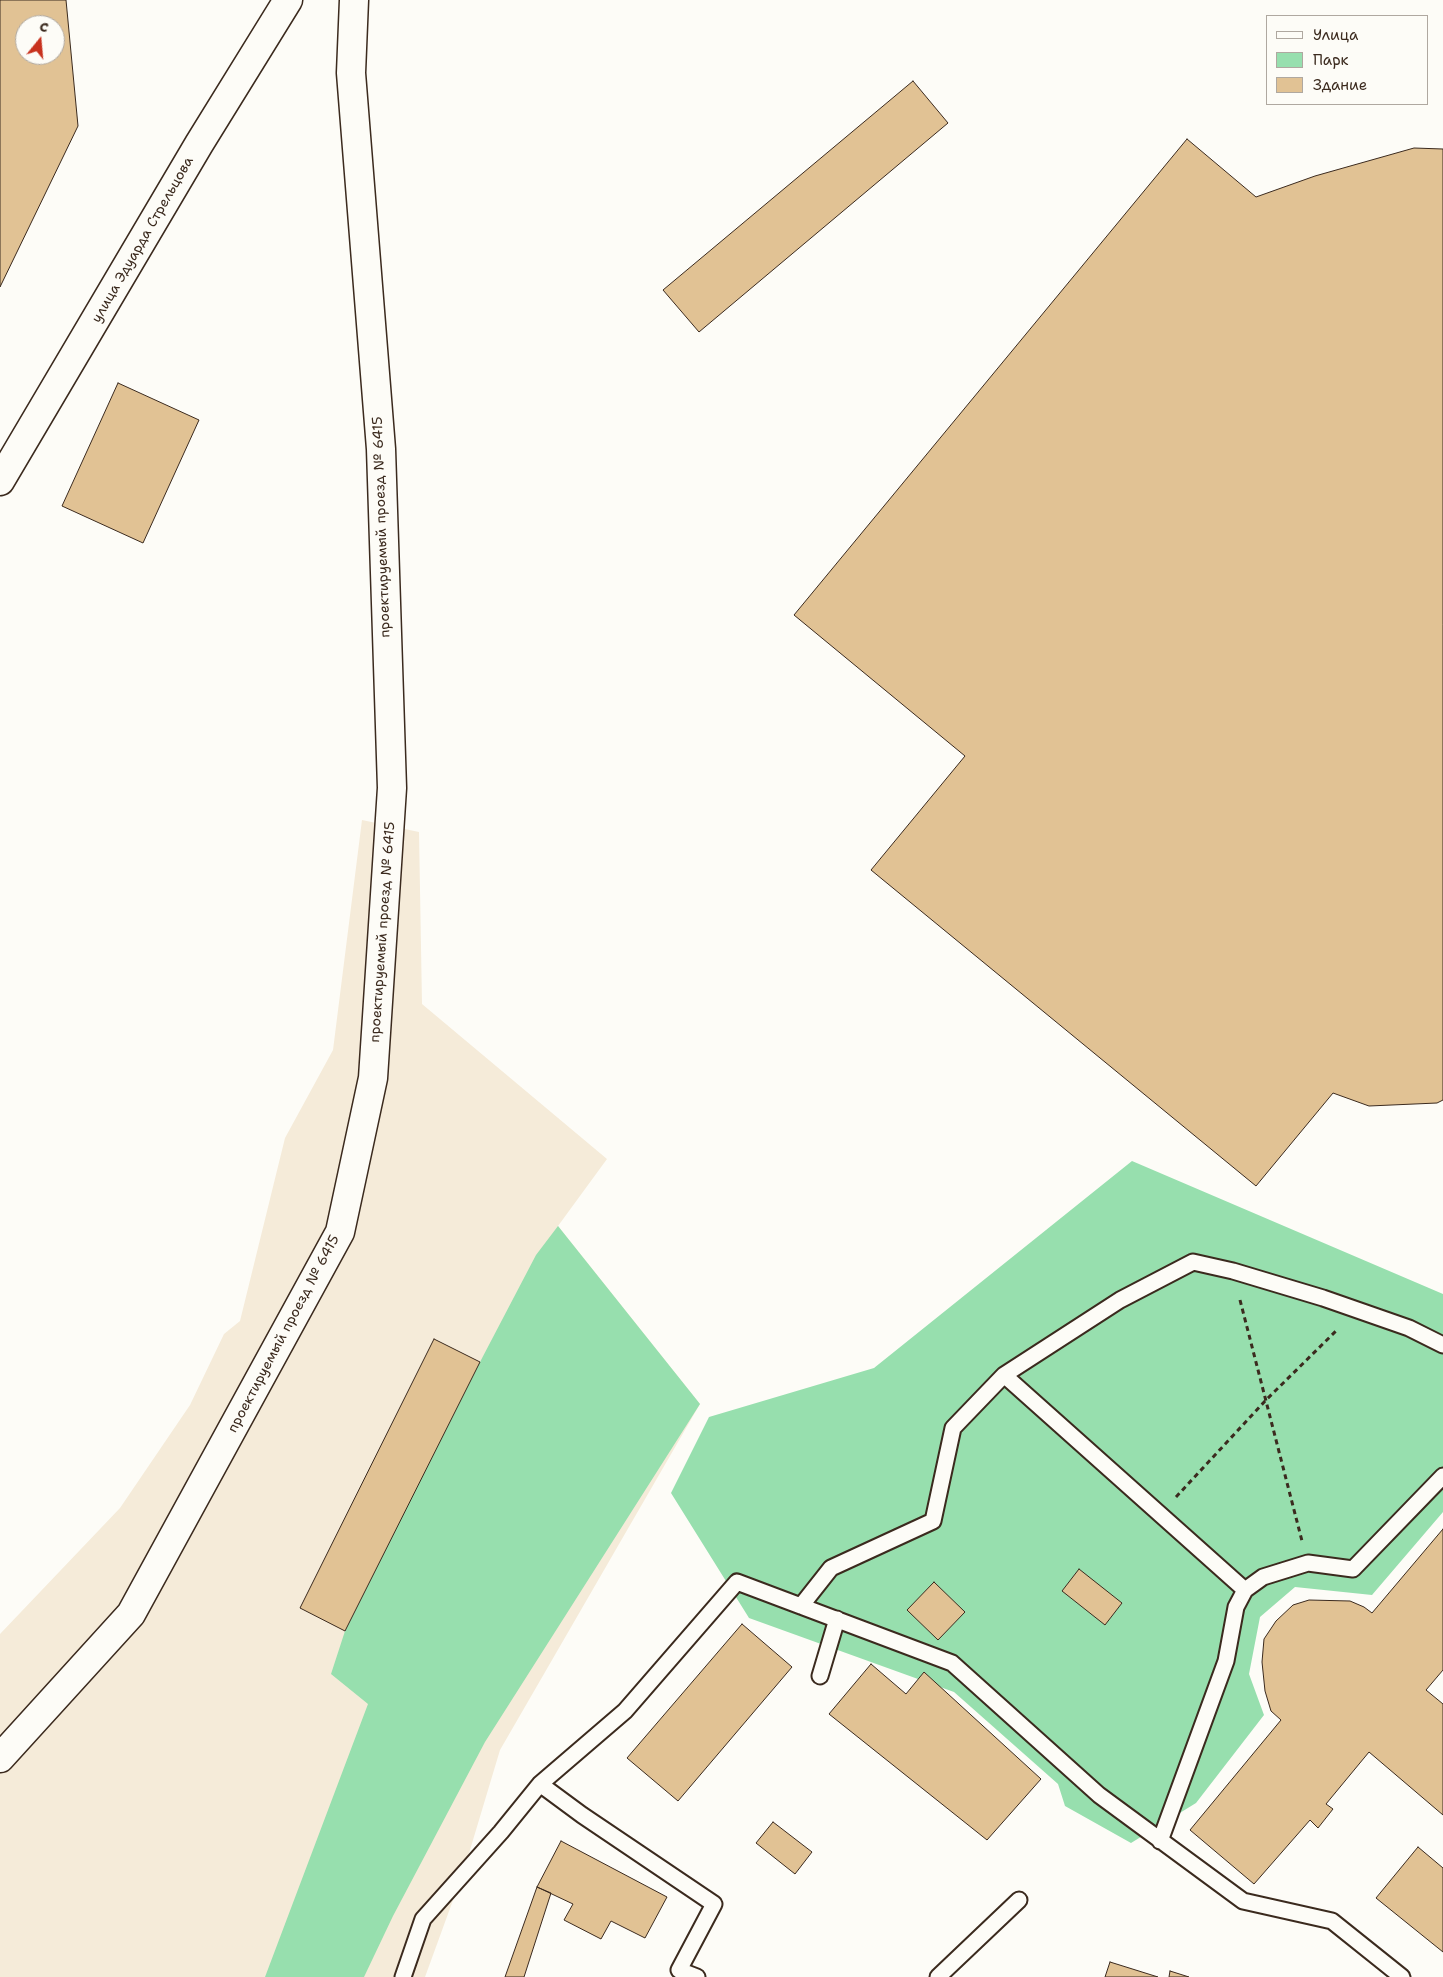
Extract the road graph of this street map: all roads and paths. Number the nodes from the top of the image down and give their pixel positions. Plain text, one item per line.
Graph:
1 (288, 0) edge
2 (354, 0) edge
3 (0, 481) edge
4 (1233, 1271) junction
5 (1357, 1310) junction
6 (1443, 1345) edge
7 (1004, 1375) junction
8 (1266, 1400) junction
9 (1443, 1476) edge
10 (1160, 1514) junction
11 (1308, 1563) junction
12 (1246, 1590) junction
13 (800, 1606) junction
14 (837, 1619) junction
15 (820, 1676) dead end
16 (0, 1758) edge
17 (540, 1784) junction
18 (1160, 1841) junction
19 (1019, 1900) dead end
20 (403, 1977) edge
21 (697, 1977) edge
22 (938, 1977) edge
23 (1402, 1977) edge

1 - 3 street, улица Эдуарда Стрельцова
2 - 16 street, проектируемый проезд № 6415
4 - 5 lane
4 - 7 lane
4 - 8 path
5 - 6 lane
5 - 8 path
7 - 10 lane
7 - 13 lane
8 - 10 path
8 - 11 path
9 - 11 lane
10 - 12 lane
11 - 12 lane
12 - 18 lane
13 - 14 lane
13 - 17 lane
14 - 15 lane
14 - 18 lane
17 - 20 lane
17 - 21 lane
18 - 23 lane
19 - 22 lane

